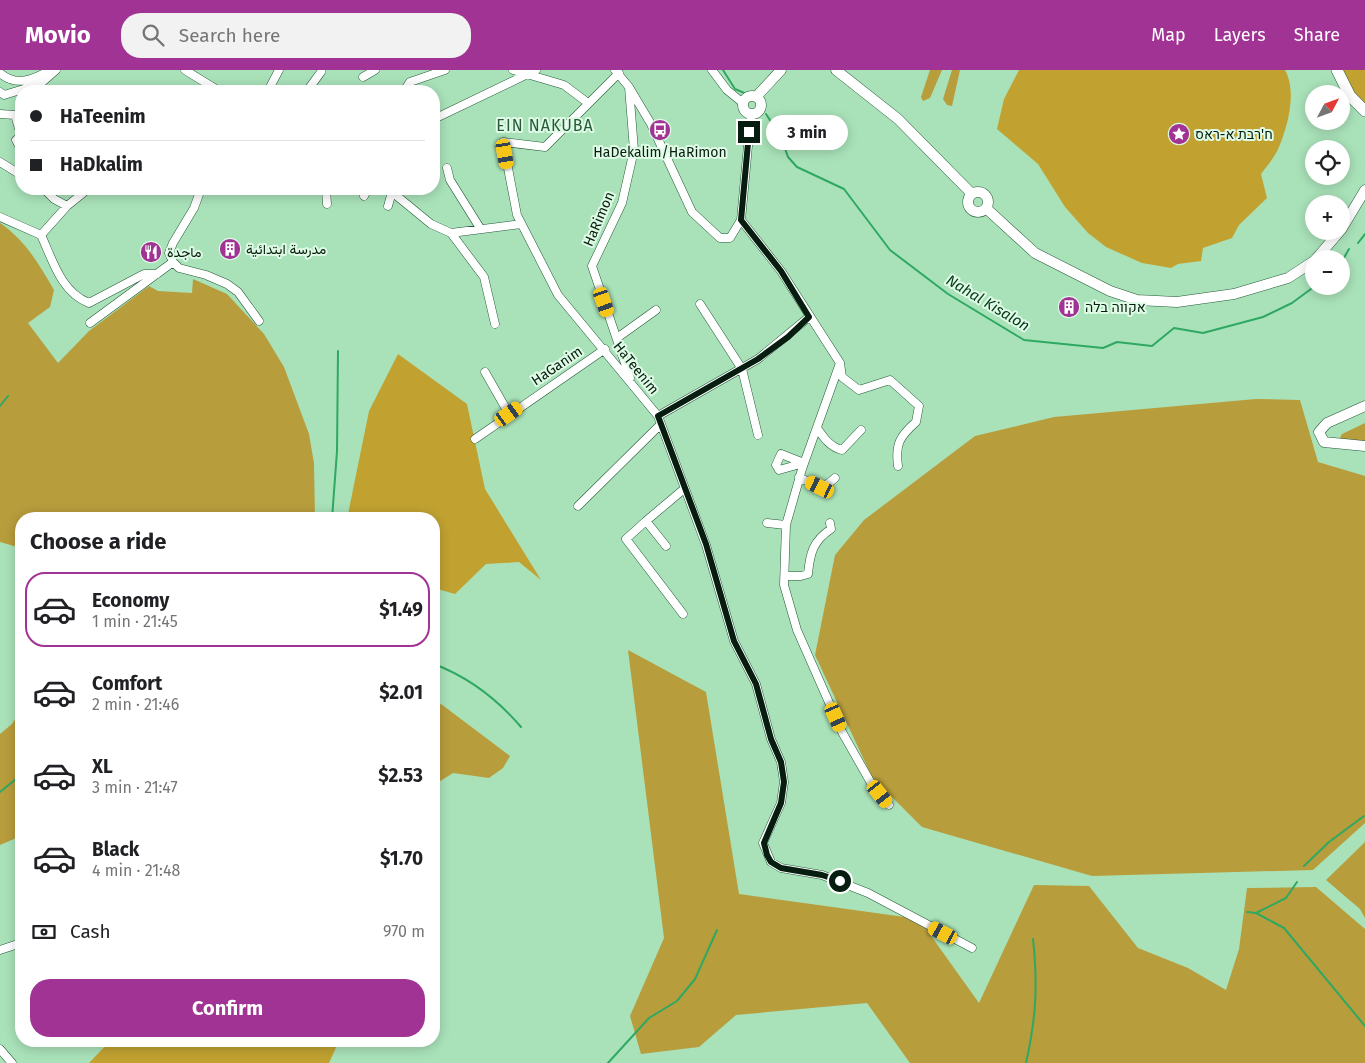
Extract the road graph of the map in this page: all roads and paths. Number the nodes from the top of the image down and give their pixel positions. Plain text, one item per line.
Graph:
1 (50, 70) edge
2 (56, 70) edge
3 (185, 70) edge
4 (279, 70) edge
5 (376, 70) edge
6 (445, 70) edge
7 (513, 70) edge
8 (712, 70) edge
9 (781, 70) edge
10 (836, 70) edge
11 (1337, 70) edge
12 (617, 71) edge
13 (321, 72) dead end
14 (533, 72) edge
15 (0, 73) edge
16 (363, 77) dead end
17 (37, 85) edge
18 (209, 85) edge
19 (271, 85) edge
20 (311, 85) edge
21 (408, 85) edge
22 (630, 87) junction
23 (0, 92) edge
24 (15, 92) edge
25 (756, 97) junction
26 (588, 103) junction
27 (743, 103) junction
28 (1365, 111) edge
29 (0, 114) edge
30 (751, 114) junction
31 (15, 115) edge
32 (440, 116) edge
33 (0, 162) edge
34 (446, 168) dead end
35 (15, 171) edge
36 (1365, 192) edge
37 (972, 194) junction
38 (50, 195) edge
39 (81, 195) edge
40 (199, 195) edge
41 (326, 195) edge
42 (388, 195) edge
43 (394, 195) edge
44 (327, 204) dead end
45 (67, 206) junction
46 (388, 206) dead end
47 (987, 209) junction
48 (1350, 215) edge
49 (0, 217) edge
50 (741, 220) junction
51 (521, 224) junction
52 (480, 228) junction
53 (451, 233) junction
54 (41, 235) junction
55 (1332, 240) edge
56 (1324, 250) edge
57 (172, 262) junction
58 (1305, 267) edge
59 (157, 274) junction
60 (700, 304) dead end
61 (656, 310) dead end
62 (809, 317) junction
63 (259, 321) dead end
64 (90, 323) dead end
65 (495, 324) dead end
66 (617, 338) junction
67 (605, 349) junction
68 (840, 363) junction
69 (742, 368) junction
70 (485, 372) dead end
71 (632, 384) junction
72 (1365, 406) edge
73 (509, 414) junction
74 (658, 416) junction
75 (660, 425) junction
76 (817, 428) junction
77 (861, 430) dead end
78 (758, 435) dead end
79 (475, 439) dead end
80 (1365, 446) edge
81 (898, 466) dead end
82 (799, 477) junction
83 (836, 478) dead end
84 (684, 489) junction
85 (578, 506) dead end
86 (646, 521) junction
87 (767, 523) dead end
88 (830, 523) dead end
89 (786, 525) junction
90 (666, 546) dead end
91 (784, 576) junction
92 (683, 614) dead end
93 (889, 805) dead end
94 (15, 945) edge
95 (972, 948) dead end
96 (0, 950) edge
97 (0, 1049) edge
98 (12, 1063) edge

1 - 15 street
2 - 17 street
3 - 18 street
4 - 19 street
5 - 16 street
6 - 21 street
7 - 14 street
8 - 27 street
9 - 25 main road
10 - 37 main road
11 - 28 highway
12 - 22 street
12 - 26 street, HaTeenim
13 - 20 street
14 - 26 street
14 - 32 street
22 - 50 street
22 - 66 street, HaRimon
23 - 24 street
25 - 27 main road
25 - 30 main road
26 - 51 street, HaTeenim
27 - 30 main road
29 - 31 street
30 - 50 street
33 - 35 street
34 - 52 street
36 - 48 main road
37 - 47 main road
37 - 47 main road
38 - 45 street
39 - 45 street
40 - 57 street
41 - 44 street
42 - 46 street
43 - 53 street
45 - 54 street
47 - 58 main road
49 - 54 street
50 - 62 street
51 - 52 street
51 - 67 street, HaTeenim
52 - 53 street
53 - 65 street
54 - 59 street
55 - 56 main road
57 - 59 street
57 - 63 street
59 - 64 street
60 - 69 street
61 - 66 street
62 - 68 street
62 - 69 street
66 - 71 street, HaRimon
67 - 71 street, HaTeenim
67 - 73 street, HaGanim
68 - 76 street
68 - 81 street
69 - 74 street
69 - 78 street
70 - 73 street
71 - 74 street, HaTeenim
72 - 80 main road
73 - 79 street, HaGanim
74 - 75 street, HaTeenim
75 - 84 street, HaTeenim
75 - 85 street
76 - 77 street
76 - 82 street
82 - 83 street
82 - 89 street
84 - 86 street
84 - 95 street, HaTeenim
86 - 90 street
86 - 92 street
87 - 89 street
88 - 91 street
89 - 91 street
91 - 93 street
94 - 96 street
97 - 98 street

